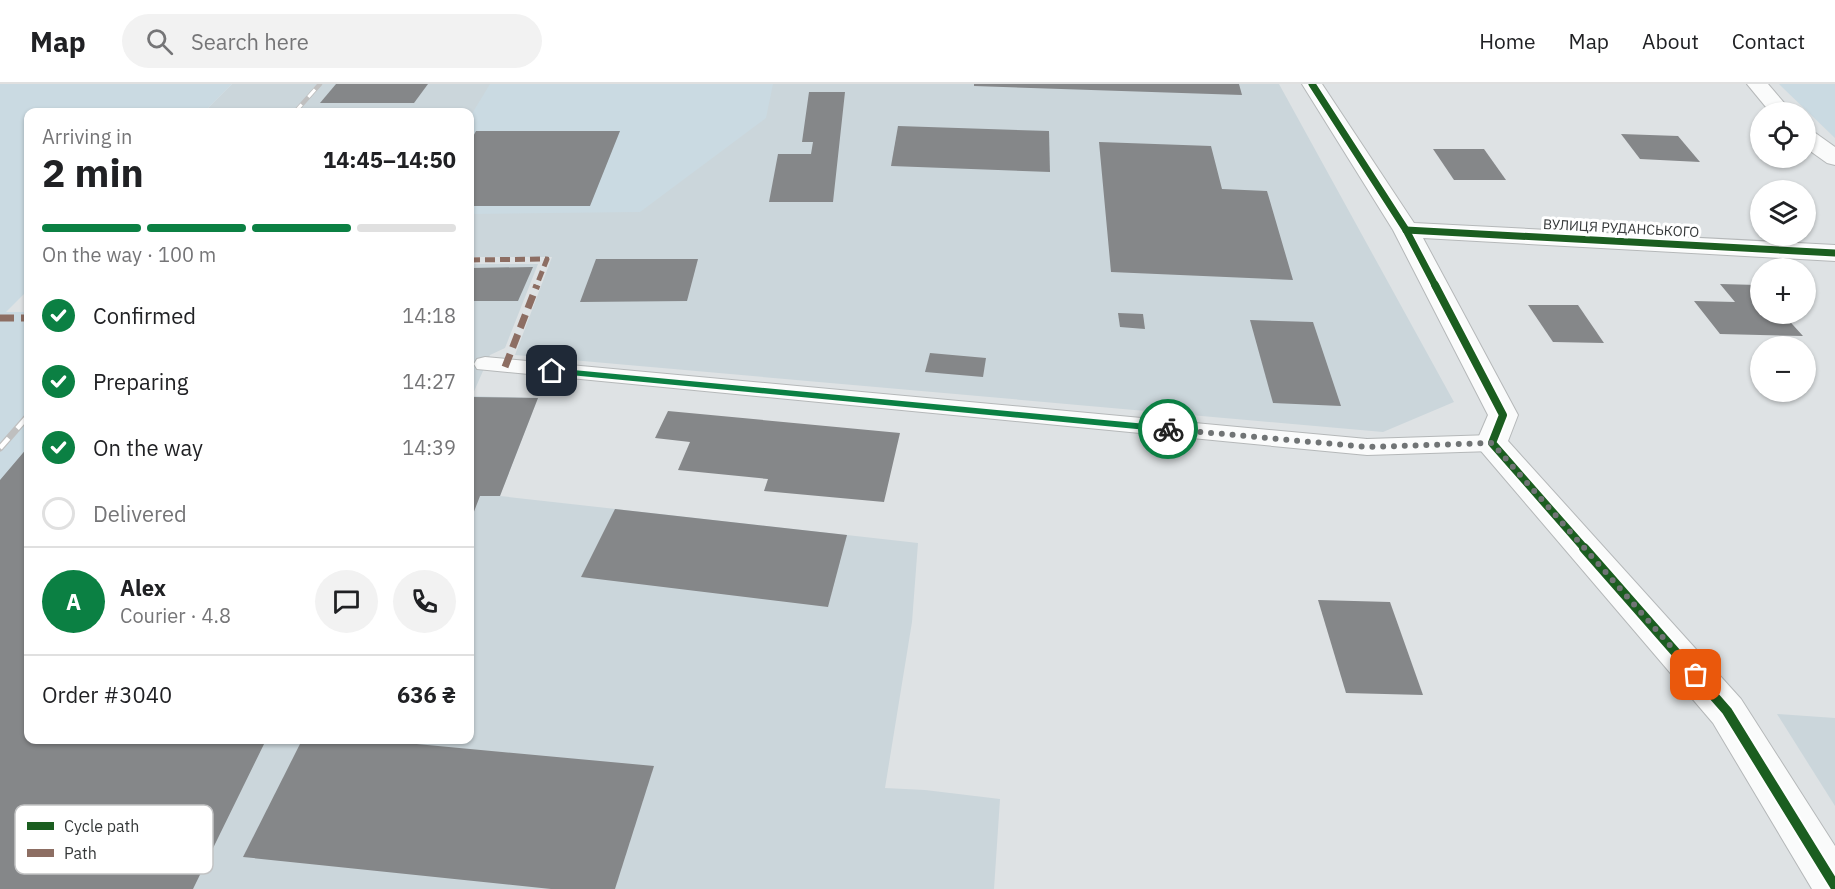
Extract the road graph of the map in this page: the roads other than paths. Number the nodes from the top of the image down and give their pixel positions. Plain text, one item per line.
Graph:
1 (1312, 84) edge
2 (1757, 84) edge
3 (1772, 102) edge
4 (1816, 144) edge
5 (1835, 158) edge
6 (1406, 230) junction
7 (1835, 253) edge
8 (485, 364) dead end
9 (1492, 443) junction
10 (1835, 886) edge

1 - 6 street
2 - 3 street
4 - 5 street
6 - 7 street, ВУЛИЦЯ РУДАНСЬКОГО
6 - 9 street
8 - 9 lane
9 - 10 street

